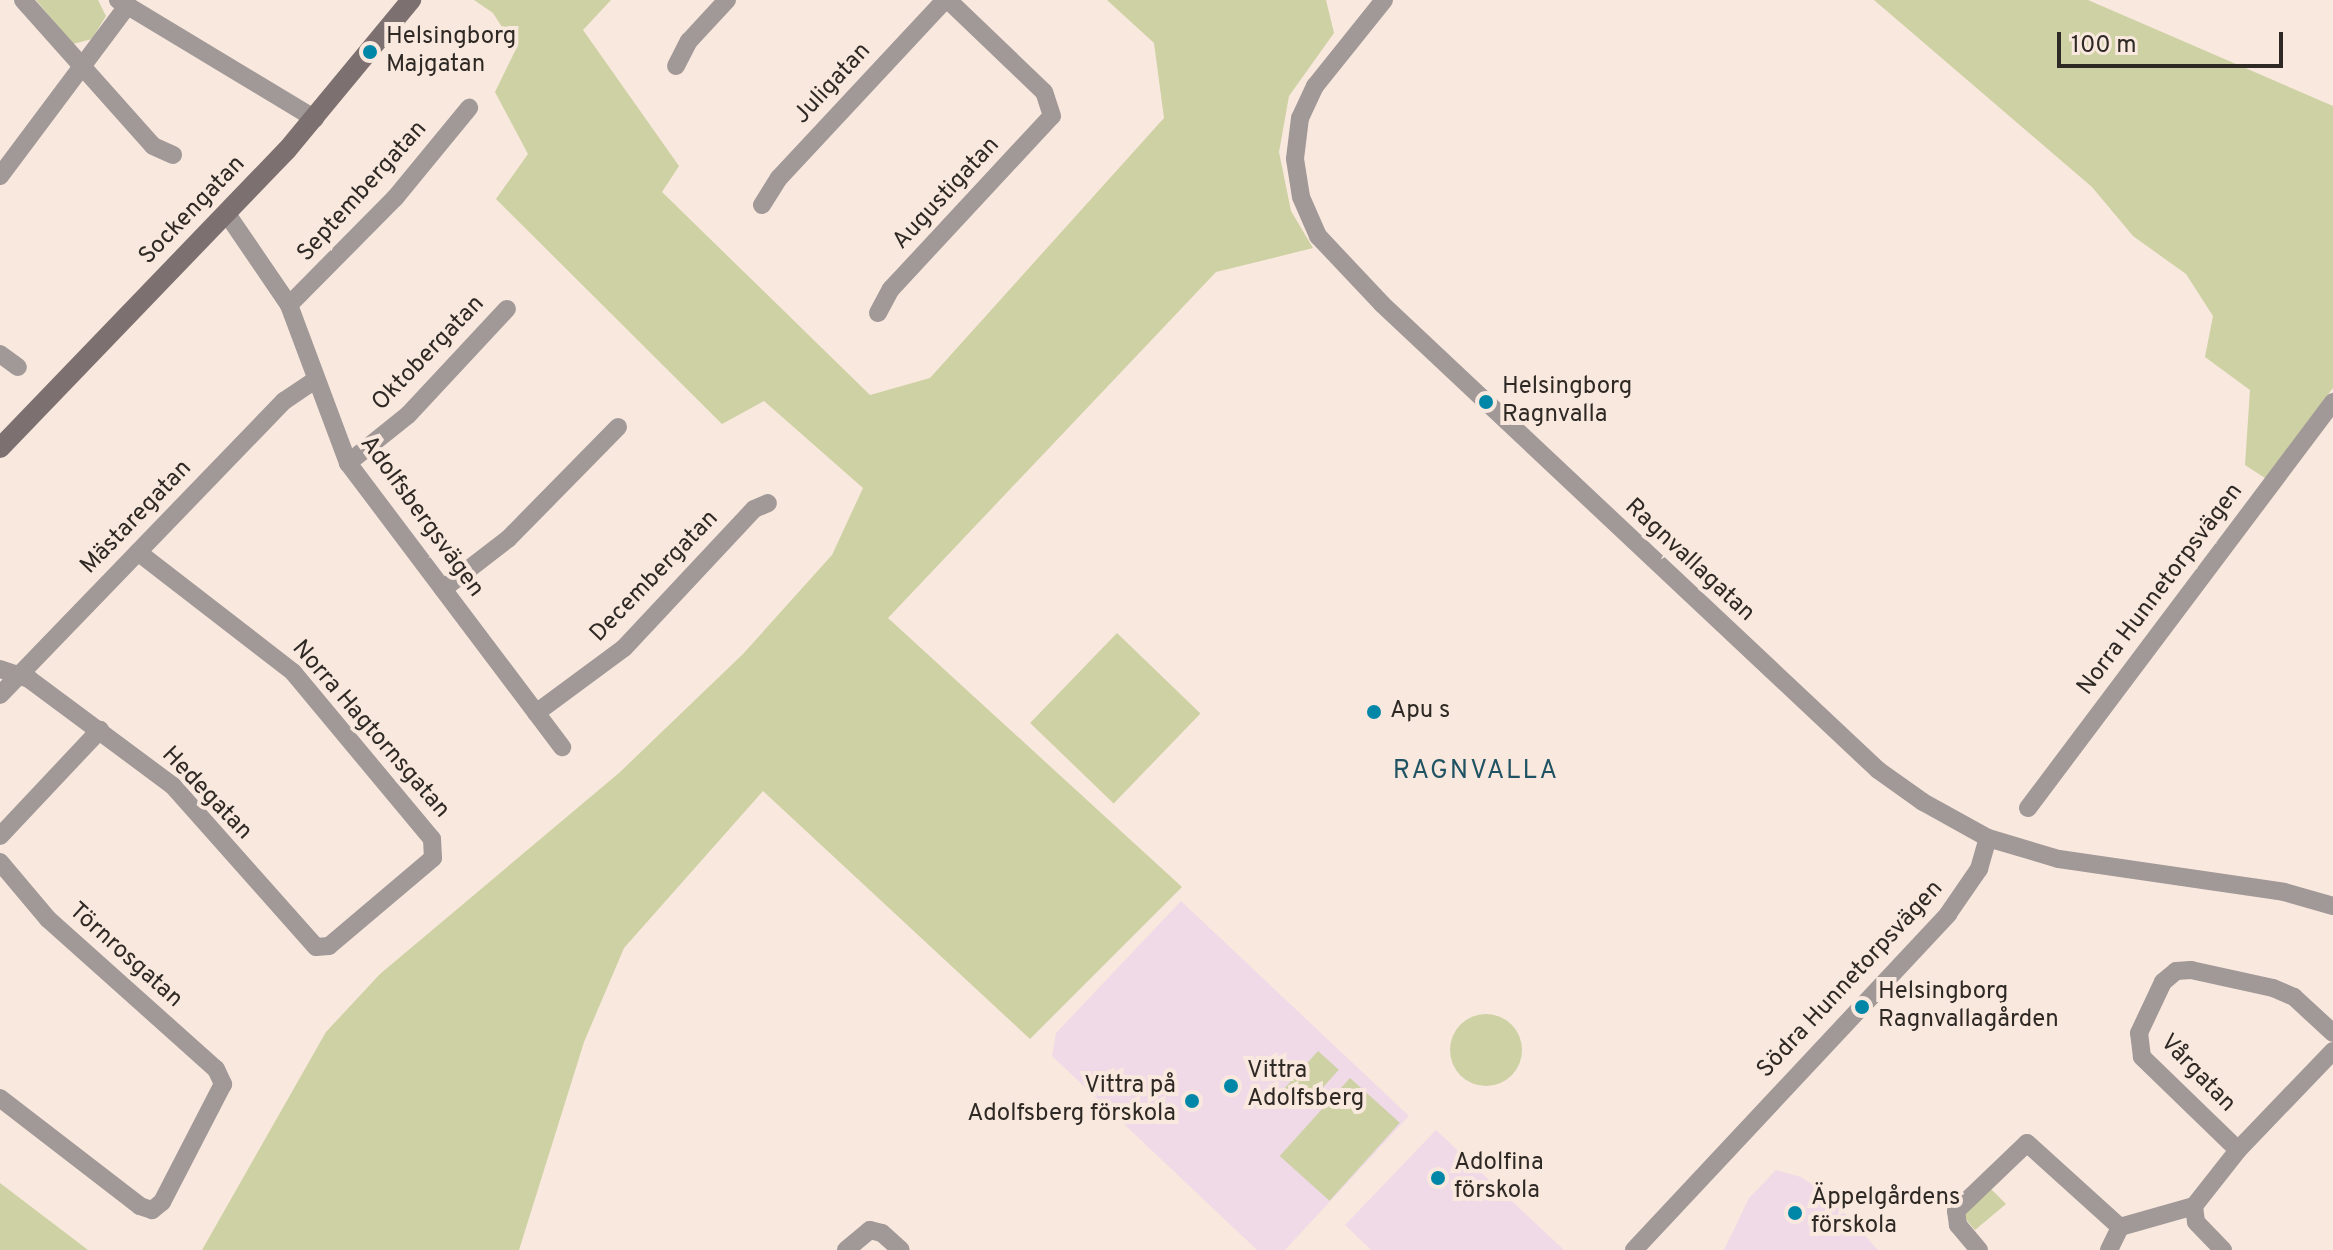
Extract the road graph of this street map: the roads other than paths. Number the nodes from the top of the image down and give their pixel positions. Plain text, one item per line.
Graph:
1 (23, 0) edge
2 (411, 0) edge
3 (727, 0) edge
4 (946, 0) edge
5 (1384, 0) edge
6 (122, 3) edge
7 (676, 66) dead end
8 (83, 69) junction
9 (469, 108) dead end
10 (315, 119) junction
11 (173, 155) dead end
12 (0, 176) edge
13 (762, 205) dead end
14 (227, 214) junction
15 (289, 305) junction
16 (507, 309) dead end
17 (878, 313) dead end
18 (0, 354) edge
19 (18, 367) dead end
20 (314, 381) junction
21 (2333, 402) edge
22 (618, 427) dead end
23 (0, 448) edge
24 (348, 463) junction
25 (768, 503) dead end
26 (138, 552) junction
27 (443, 589) junction
28 (0, 669) edge
29 (20, 675) junction
30 (0, 695) edge
31 (536, 713) junction
32 (100, 730) junction
33 (562, 747) dead end
34 (2028, 808) dead end
35 (0, 836) edge
36 (1988, 838) junction
37 (0, 862) edge
38 (2333, 906) edge
39 (320, 949) joint
40 (2333, 1033) edge
41 (2333, 1051) edge
42 (0, 1098) edge
43 (2238, 1150) junction
44 (2194, 1206) junction
45 (2120, 1227) junction
46 (846, 1250) edge
47 (901, 1250) edge
48 (1634, 1250) edge
49 (1979, 1250) edge
50 (2109, 1250) edge
51 (2223, 1250) edge

1 - 8 street
2 - 10 street, Sockengatan
3 - 7 street
4 - 13 street, Juligatan
4 - 17 street, Augustigatan
5 - 36 street, Ragnvallagatan
6 - 8 street
6 - 10 street
8 - 11 street
8 - 12 street
9 - 15 street, Septembergatan
10 - 14 street, Sockengatan
14 - 15 street, Adolfsbergsvägen
14 - 23 street, Sockengatan
15 - 20 street, Adolfsbergsvägen
16 - 24 street, Oktobergatan
18 - 19 street
20 - 24 street, Adolfsbergsvägen
20 - 26 street, Mästaregatan
21 - 34 street, Norra Hunnetorpsvägen
22 - 27 street
24 - 27 street, Adolfsbergsvägen
25 - 31 street, Decembergatan
26 - 29 street, Mästaregatan
26 - 39 street, Norra Hagtornsgatan
27 - 31 street, Adolfsbergsvägen
28 - 29 street, Hedegatan
29 - 30 street, Mästaregatan
29 - 32 street, Hedegatan
31 - 33 street, Adolfsbergsvägen
32 - 35 street
32 - 39 street, Hedegatan
36 - 38 street, Ragnvallagatan
36 - 48 street, Södra Hunnetorpsvägen
37 - 42 street, Törnrosgatan
40 - 43 street, Vårgatan
41 - 43 street
43 - 44 street
44 - 45 street
44 - 51 street
45 - 49 street
45 - 50 street
46 - 47 street

